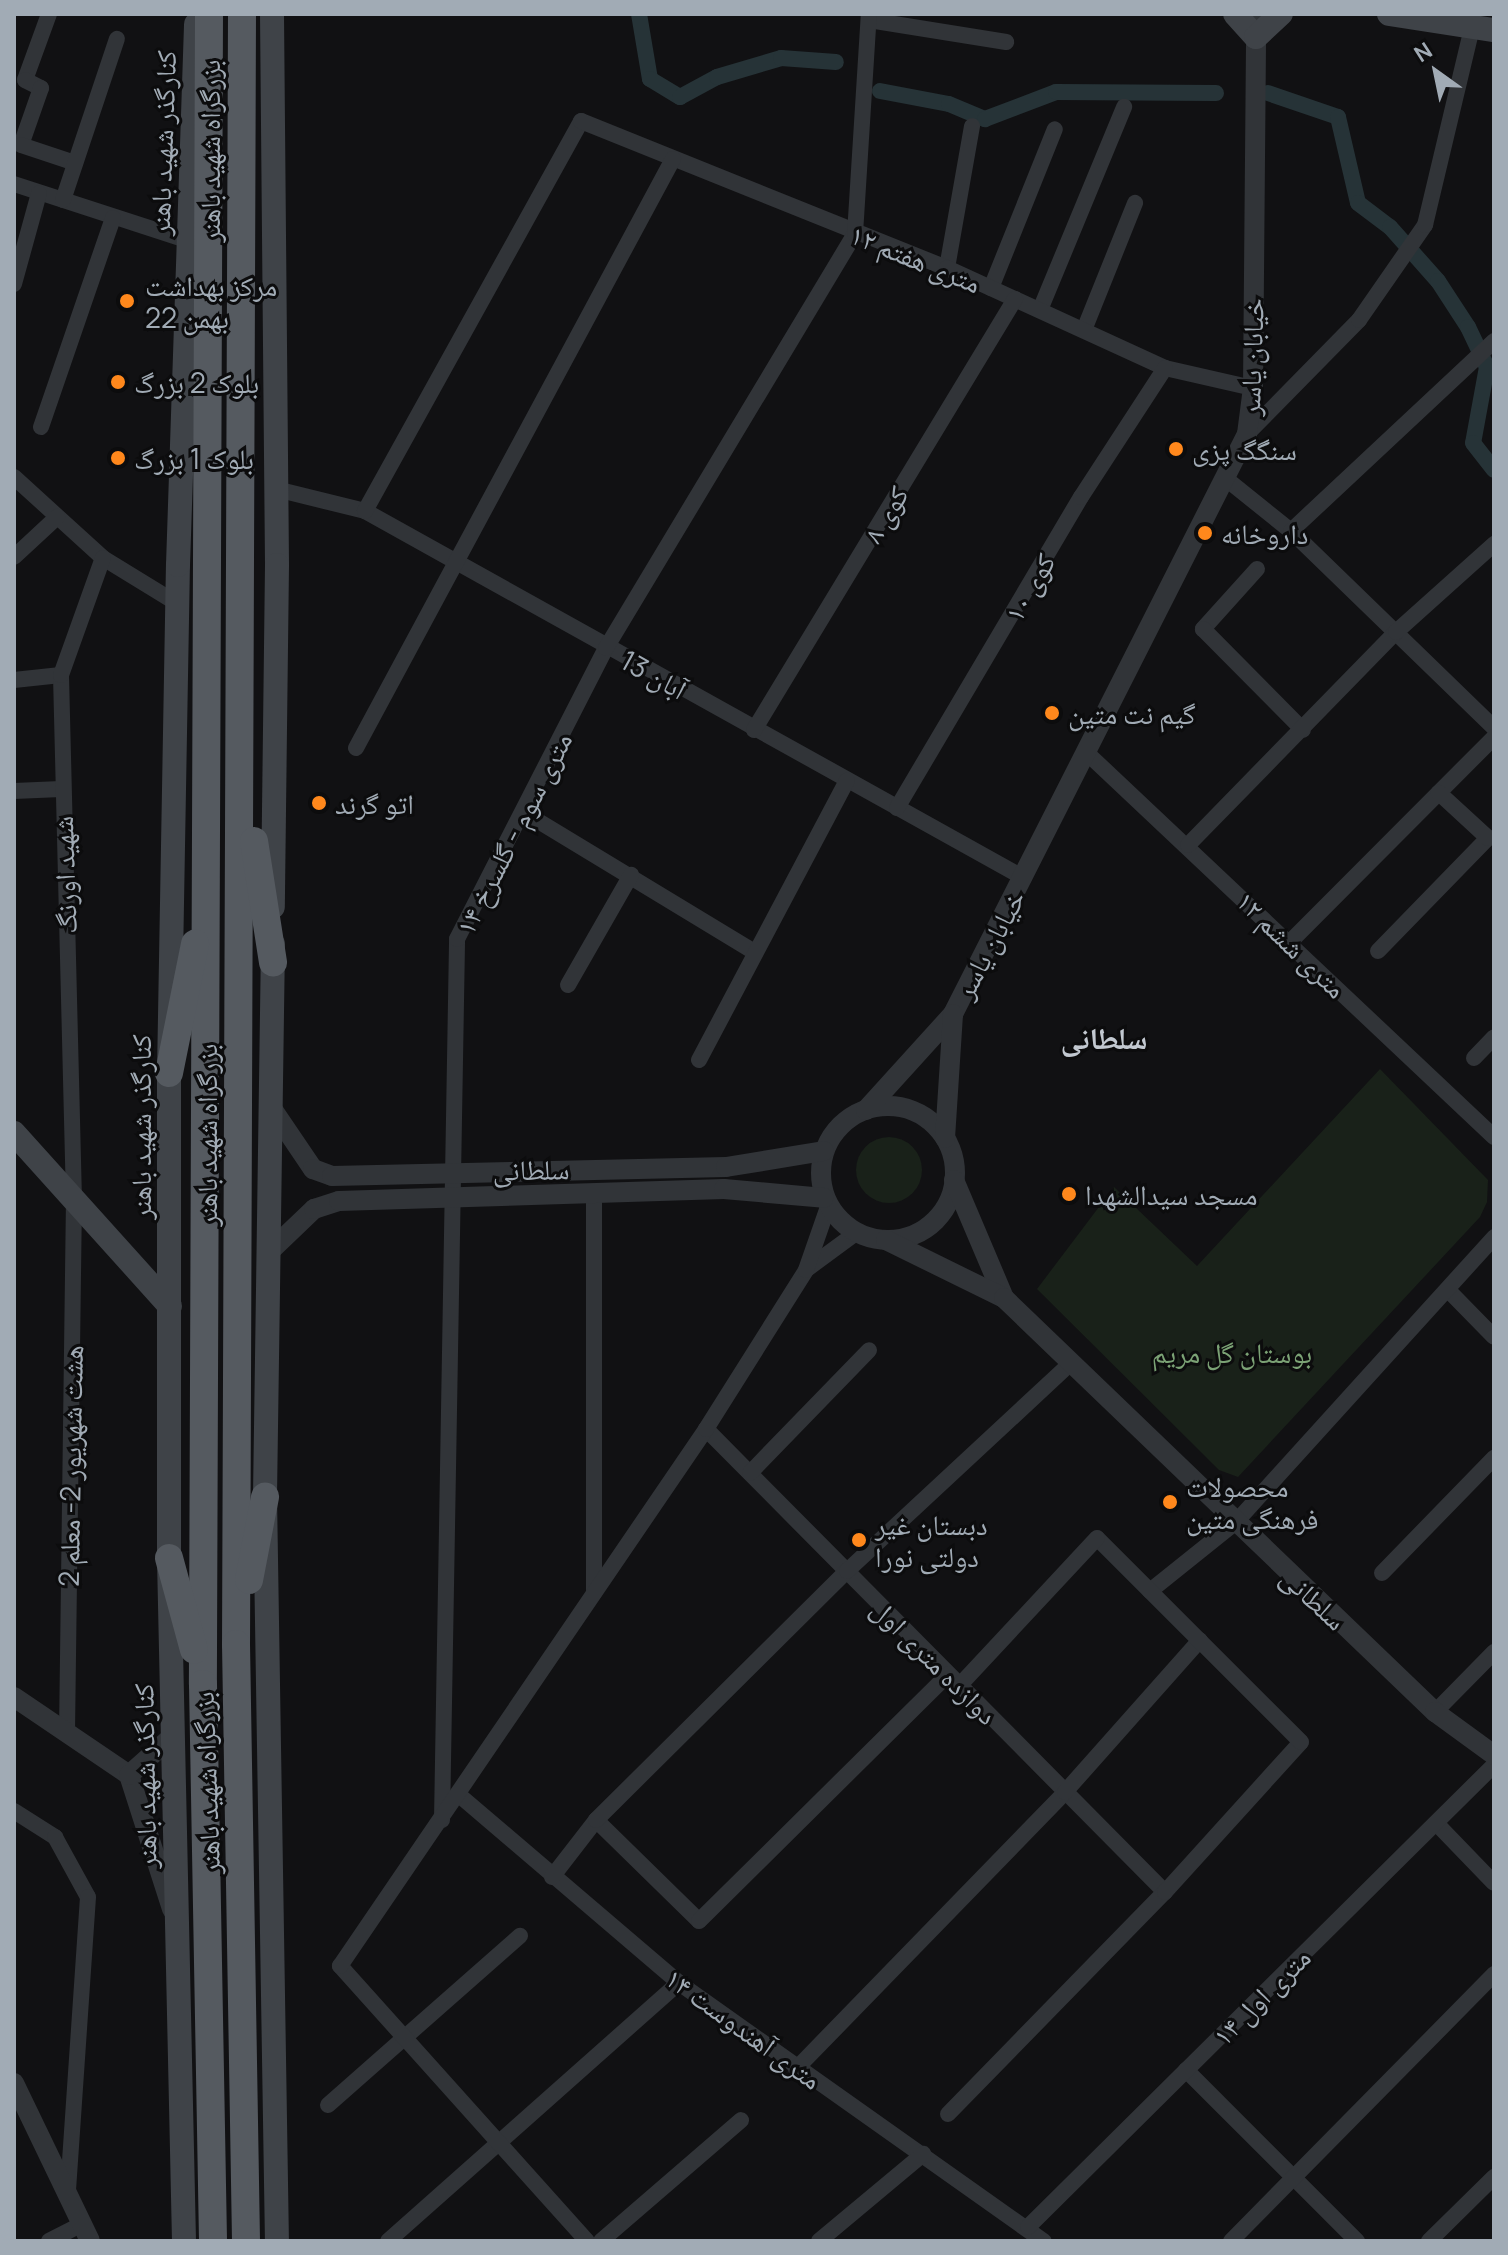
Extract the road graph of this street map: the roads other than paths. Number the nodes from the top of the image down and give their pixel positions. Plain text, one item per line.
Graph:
1 (49, 14) edge
2 (272, 14) edge
3 (279, 14) edge
4 (1235, 14) edge
5 (1281, 14) edge
6 (1389, 14) edge
7 (200, 17) edge
8 (869, 17) edge
9 (249, 19) edge
10 (1256, 26) edge
11 (1483, 28) edge
12 (117, 39) dead end
13 (1006, 42) dead end
14 (272, 43) junction
15 (1124, 107) dead end
16 (972, 126) dead end
17 (1055, 129) dead end
18 (673, 159) junction
19 (75, 163) junction
20 (14, 184) edge
21 (39, 193) junction
22 (63, 200) junction
23 (1135, 203) dead end
24 (113, 218) junction
25 (855, 234) junction
26 (189, 241) junction
27 (947, 268) junction
28 (14, 284) edge
29 (991, 288) junction
30 (1015, 299) junction
31 (1040, 310) junction
32 (1084, 330) junction
33 (1494, 341) edge
34 (1165, 368) junction
35 (1253, 388) junction
36 (41, 427) dead end
37 (1247, 434) junction
38 (14, 477) edge
39 (1225, 478) junction
40 (276, 489) junction
41 (365, 511) junction
42 (57, 517) junction
43 (1291, 531) junction
44 (1494, 544) edge
45 (14, 557) edge
46 (103, 558) junction
47 (458, 568) junction
48 (1257, 569) dead end
49 (178, 604) junction
50 (1396, 632) junction
51 (606, 648) junction
52 (61, 675) junction
53 (14, 680) edge
54 (1494, 728) edge
55 (754, 730) junction
56 (1303, 730) junction
57 (1494, 737) edge
58 (356, 748) dead end
59 (1088, 754) junction
60 (241, 762) junction
61 (847, 781) junction
62 (61, 789) junction
63 (14, 791) edge
64 (1439, 793) junction
65 (897, 808) junction
66 (525, 813) junction
67 (1188, 845) junction
68 (631, 875) junction
69 (1024, 878) junction
70 (208, 880) junction
71 (1290, 942) junction
72 (753, 951) junction
73 (1378, 951) dead end
74 (273, 963) junction
75 (568, 985) dead end
76 (953, 1014) junction
77 (1494, 1037) edge
78 (1474, 1058) dead end
79 (699, 1060) dead end
80 (169, 1073) junction
81 (271, 1107) junction
82 (866, 1110) junction
83 (14, 1133) edge
84 (1494, 1137) edge
85 (945, 1138) junction
86 (824, 1151) junction
87 (450, 1170) junction
88 (954, 1180) junction
89 (594, 1193) junction
90 (451, 1197) junction
91 (74, 1200) junction
92 (826, 1202) junction
93 (856, 1233) junction
94 (1494, 1237) edge
95 (886, 1240) junction
96 (270, 1251) junction
97 (806, 1270) junction
98 (1449, 1291) junction
99 (1004, 1298) junction
100 (170, 1306) junction
101 (1494, 1337) edge
102 (869, 1350) dead end
103 (1069, 1365) junction
104 (706, 1429) junction
105 (1494, 1458) edge
106 (750, 1473) junction
107 (265, 1497) junction
108 (1235, 1523) junction
109 (169, 1558) junction
110 (847, 1571) junction
111 (1382, 1573) dead end
112 (1150, 1591) junction
113 (594, 1593) junction
114 (1200, 1640) junction
115 (236, 1644) junction
116 (1494, 1652) edge
117 (954, 1680) junction
118 (203, 1684) junction
119 (14, 1697) edge
120 (1435, 1712) junction
121 (67, 1733) junction
122 (173, 1736) junction
123 (1494, 1755) edge
124 (1494, 1765) edge
125 (129, 1775) junction
126 (1065, 1792) junction
127 (459, 1795) junction
128 (14, 1811) edge
129 (442, 1820) junction
130 (596, 1820) junction
131 (1436, 1823) junction
132 (552, 1877) junction
133 (1494, 1883) edge
134 (1165, 1892) junction
135 (177, 1924) junction
136 (520, 1936) dead end
137 (1494, 1974) edge
138 (679, 1983) junction
139 (406, 2039) junction
140 (796, 2069) junction
141 (1186, 2070) junction
142 (14, 2083) edge
143 (328, 2105) dead end
144 (948, 2114) dead end
145 (741, 2120) dead end
146 (499, 2143) junction
147 (923, 2154) junction
148 (1293, 2177) junction
149 (1494, 2177) edge
150 (68, 2193) junction
151 (1028, 2227) junction
152 (86, 2232) edge
153 (49, 2241) edge
154 (184, 2241) edge
155 (213, 2241) edge
156 (246, 2241) edge
157 (277, 2241) edge
158 (388, 2241) edge
159 (587, 2241) edge
160 (601, 2241) edge
161 (819, 2241) edge
162 (1044, 2241) edge
163 (1231, 2241) edge
164 (1357, 2241) edge
165 (1429, 2241) edge

1 - 19 street
2 - 14 main road
3 - 14 main road
4 - 10 main road
5 - 10 main road
6 - 11 main road
7 - 26 main road, کنارگذر شهید باهنر
7 - 70 highway, بزرگراه شهید باهنر
8 - 13 street
8 - 25 street
9 - 14 main road
9 - 60 highway, بزرگراه شهید باهنر
10 - 35 street, خیابان یاسر
11 - 37 street
12 - 19 street
14 - 40 main road
15 - 31 street
16 - 27 street
17 - 29 street
18 - 25 street, ۱۲ متری هفتم
18 - 41 street, ۱۲ متری هفتم
18 - 47 street
19 - 22 street
20 - 21 street
21 - 22 street
21 - 28 street
22 - 24 street
23 - 32 street
24 - 26 street
24 - 36 street
25 - 27 street, ۱۲ متری هفتم
25 - 51 street, ۱۴ متری سوم - گلسرخ
26 - 49 main road, کنارگذر شهید باهنر
27 - 29 street, ۱۲ متری هفتم
29 - 30 street, ۱۲ متری هفتم
30 - 31 street, ۱۲ متری هفتم
30 - 55 street, کوی ۸
31 - 32 street, ۱۲ متری هفتم
32 - 34 street, ۱۲ متری هفتم
33 - 43 street
34 - 35 street, ۱۲ متری هفتم
34 - 65 street, کوی ۱۰
35 - 37 street, خیابان یاسر
37 - 39 street, خیابان یاسر
38 - 42 street
39 - 43 street
39 - 59 street, خیابان یاسر
40 - 41 street, 13 آبان
40 - 74 main road
41 - 47 street, 13 آبان
42 - 45 street
42 - 46 street
43 - 50 street
44 - 50 street
46 - 49 street
46 - 52 street, شهید اورنگ
47 - 51 street, 13 آبان
47 - 58 street
48 - 56 street
49 - 80 main road, کنارگذر شهید باهنر
50 - 54 street
50 - 56 street
51 - 55 street, 13 آبان
51 - 66 street, ۱۴ متری سوم - گلسرخ
52 - 53 street
52 - 62 street, شهید اورنگ
55 - 61 street, 13 آبان
56 - 67 street
57 - 64 street
59 - 67 street, ۱۲ متری ششم
59 - 69 street, خیابان یاسر
60 - 74 highway
60 - 115 highway, بزرگراه شهید باهنر
61 - 65 street, 13 آبان
61 - 72 street
62 - 63 street
62 - 91 street, شهید اورنگ
64 - 71 street
64 - 73 street
65 - 69 street, 13 آبان
66 - 68 street
66 - 87 street, ۱۴ متری سوم - گلسرخ
67 - 71 street, ۱۲ متری ششم
68 - 72 street
68 - 75 street
69 - 76 street, خیابان یاسر
70 - 80 highway
70 - 118 highway, بزرگراه شهید باهنر
71 - 84 street, ۱۲ متری ششم
72 - 79 street
74 - 81 main road
76 - 82 street, خیابان یاسر
76 - 85 street, خیابان یاسر
77 - 78 street
80 - 100 main road, کنارگذر شهید باهنر
81 - 87 street, سلطانی
81 - 96 main road
82 - 85 street
82 - 86 street
83 - 91 main road
85 - 88 street
86 - 87 street, سلطانی
86 - 92 street
87 - 90 street, ۱۴ متری سوم - گلسرخ
88 - 95 street
88 - 99 street
89 - 90 street, سلطانی
89 - 92 street, سلطانی
89 - 113 street
90 - 96 street, سلطانی
90 - 129 street
91 - 100 main road
91 - 121 street, هشت شهریور 2- معلم 2
92 - 93 street
92 - 97 street
93 - 95 street
93 - 97 street
94 - 98 street
95 - 99 street
96 - 107 main road
97 - 104 street
98 - 101 street
98 - 108 street
99 - 103 street, سلطانی
100 - 109 main road, کنارگذر شهید باهنر
102 - 106 street
103 - 108 street, سلطانی
103 - 110 street
104 - 106 street, دوازده متری اول
104 - 113 street
105 - 111 street
106 - 110 street, دوازده متری اول
107 - 115 highway
107 - 157 main road
108 - 112 street
108 - 120 street, سلطانی
109 - 118 highway
109 - 122 main road, کنارگذر شهید باهنر
110 - 117 street, دوازده متری اول
110 - 130 street
112 - 114 street
112 - 117 street
113 - 127 street
114 - 126 street
114 - 134 street
115 - 156 highway, بزرگراه شهید باهنر
116 - 120 street
117 - 126 street, دوازده متری اول
117 - 130 street
118 - 155 highway, بزرگراه شهید باهنر
119 - 121 street
120 - 123 street, سلطانی
121 - 125 street
122 - 125 street
122 - 135 main road, کنارگذر شهید باهنر
124 - 131 street, ۱۴ متری اول
125 - 135 street
126 - 134 street, دوازده متری اول
126 - 140 street
127 - 129 street
127 - 132 street, ۱۴ متری آهندوست
128 - 150 street
129 - 139 street
130 - 132 street
131 - 133 street
131 - 141 street, ۱۴ متری اول
132 - 138 street, ۱۴ متری آهندوست
134 - 144 street
135 - 154 main road, کنارگذر شهید باهنر
136 - 139 street
137 - 148 street
138 - 140 street, ۱۴ متری آهندوست
138 - 146 street
139 - 143 street
139 - 146 street
140 - 147 street, ۱۴ متری آهندوست
141 - 148 street
141 - 151 street, ۱۴ متری اول
142 - 150 street
145 - 160 street
146 - 158 street
146 - 159 street
147 - 151 street, ۱۴ متری آهندوست
147 - 161 street
148 - 163 street
148 - 164 street
149 - 165 street
150 - 152 street
151 - 162 street, ۱۴ متری آهندوست
152 - 153 street

